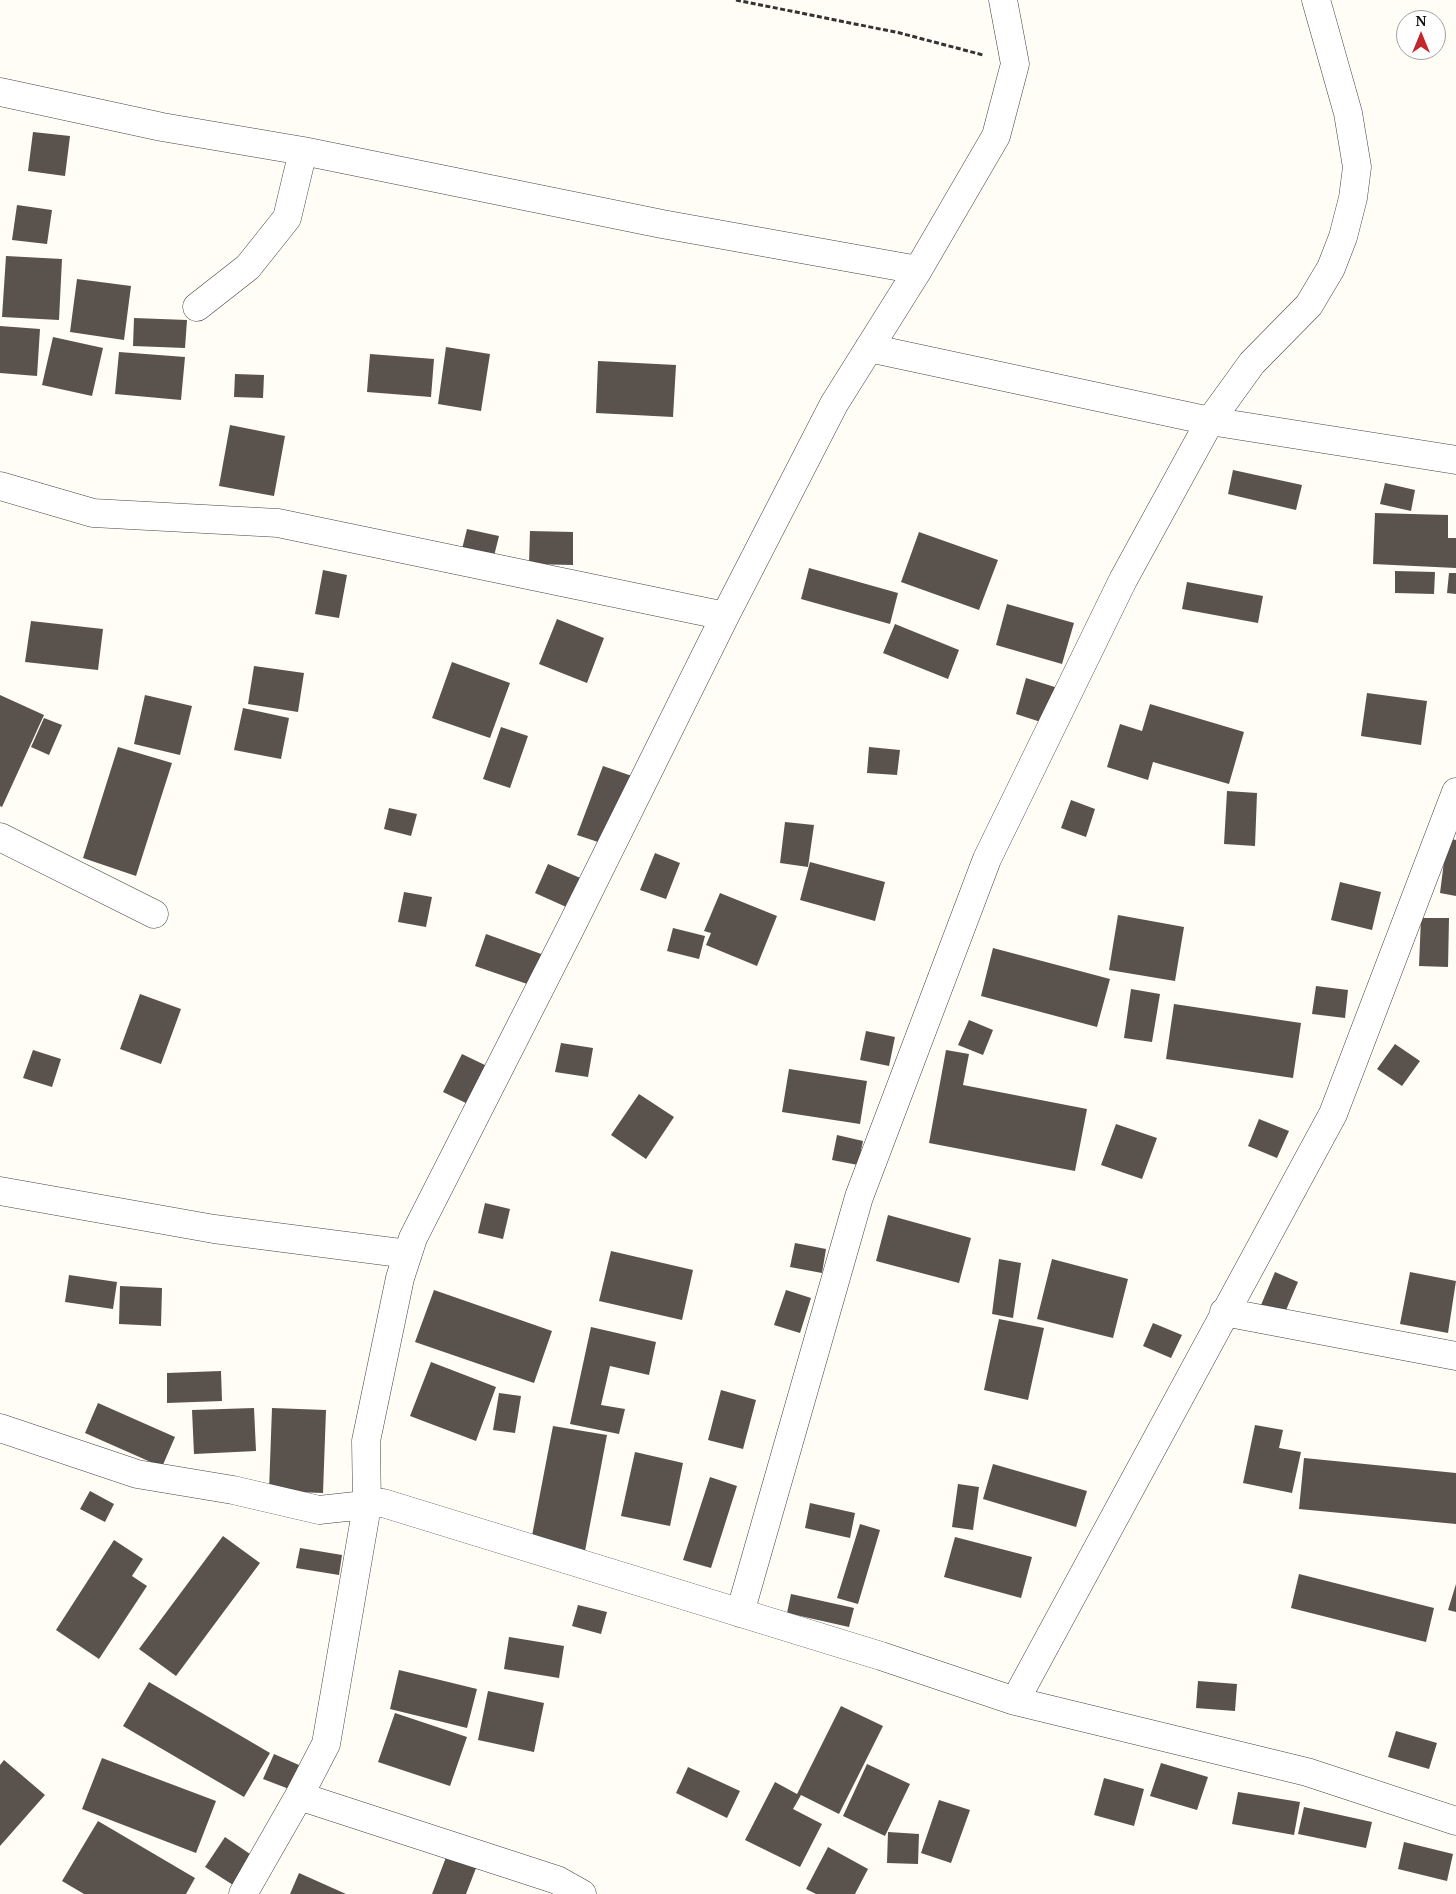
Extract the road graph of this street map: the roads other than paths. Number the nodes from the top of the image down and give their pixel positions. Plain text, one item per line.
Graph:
1 (1003, 0) edge
2 (1316, 0) edge
3 (0, 92) edge
4 (303, 152) junction
5 (918, 270) junction
6 (197, 307) dead end
7 (869, 348) junction
8 (1210, 420) junction
9 (1456, 460) edge
10 (0, 486) edge
11 (725, 616) junction
12 (1456, 792) edge
13 (0, 837) edge
14 (154, 914) dead end
15 (0, 1191) edge
16 (408, 1254) junction
17 (1224, 1312) junction
18 (1456, 1356) edge
19 (0, 1428) edge
20 (368, 1506) junction
21 (740, 1613) junction
22 (1015, 1700) junction
23 (300, 1796) junction
24 (1456, 1821) edge
25 (243, 1894) edge
26 (582, 1894) edge

1 - 5 street
2 - 8 street
3 - 4 street
4 - 5 street
4 - 6 street
5 - 7 street
7 - 8 street
7 - 11 street
8 - 9 street
8 - 21 street
10 - 11 street
11 - 16 street
12 - 17 street
13 - 14 street
15 - 16 street
16 - 20 street
17 - 18 street
17 - 22 street
19 - 20 street
20 - 21 street
20 - 23 street
21 - 22 street
22 - 24 street
23 - 25 street
23 - 26 street

